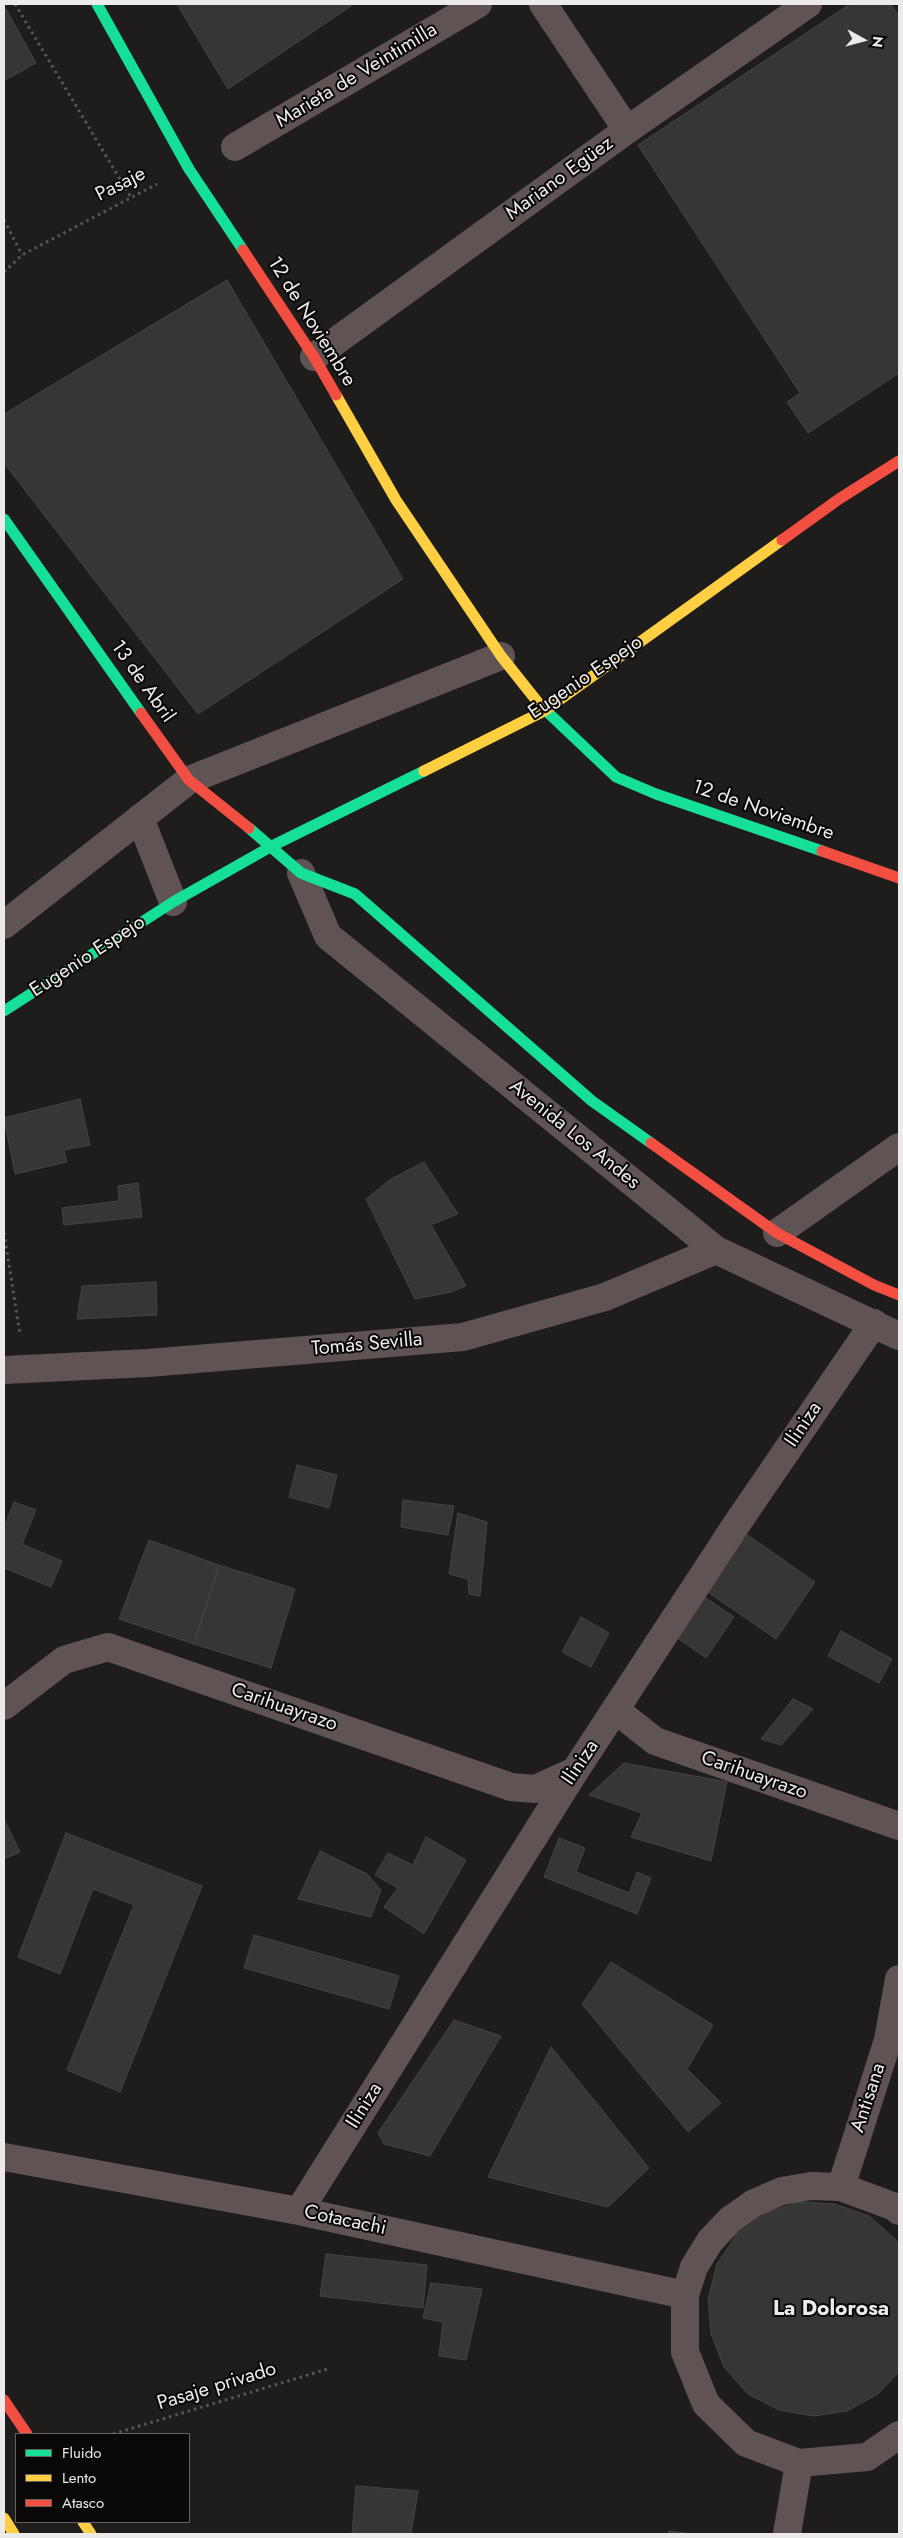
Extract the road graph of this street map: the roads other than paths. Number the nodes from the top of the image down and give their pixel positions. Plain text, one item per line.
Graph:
1 (97, 4) edge
2 (478, 4) edge
3 (543, 4) edge
4 (808, 4) edge
5 (627, 130) junction
6 (235, 148) dead end
7 (314, 357) junction
8 (899, 461) edge
9 (4, 519) edge
10 (501, 656) junction
11 (544, 711) junction
12 (189, 780) junction
13 (140, 818) junction
14 (272, 846) junction
15 (301, 873) junction
16 (899, 878) edge
17 (173, 902) junction
18 (4, 925) edge
19 (4, 1011) edge
20 (892, 1160) edge
21 (777, 1233) junction
22 (716, 1250) junction
23 (899, 1295) edge
24 (874, 1323) junction
25 (899, 1336) edge
26 (14, 1369) edge
27 (4, 1706) edge
28 (617, 1711) junction
29 (575, 1771) junction
30 (899, 1826) edge
31 (899, 1979) edge
32 (4, 2157) edge
33 (841, 2187) junction
34 (299, 2211) junction
35 (899, 2211) edge
36 (685, 2295) junction
37 (4, 2400) edge
38 (26, 2433) edge
39 (899, 2435) edge
40 (799, 2463) junction
41 (4, 2518) edge
42 (84, 2523) edge
43 (14, 2534) edge
44 (91, 2534) edge
45 (787, 2534) edge

1 - 7 street, 12 de Noviembre
2 - 6 street, Marieta de Veintimilla
3 - 5 street
4 - 5 street, Mariano Egüez
5 - 7 street, Mariano Egüez
7 - 10 street, 12 de Noviembre
8 - 11 street, Eugenio Espejo
9 - 12 street, 13 de Abril
10 - 11 street, 12 de Noviembre
10 - 12 street
11 - 14 street, Eugenio Espejo
11 - 16 street, 12 de Noviembre
12 - 13 street
12 - 14 street, 13 de Abril
13 - 17 street
13 - 18 street
14 - 15 street, Avenida Los Andes
14 - 17 street, Eugenio Espejo
15 - 21 street, Avenida Los Andes
15 - 22 street, Avenida Los Andes
17 - 19 street, Eugenio Espejo
20 - 21 street
21 - 23 street, Avenida Los Andes
22 - 24 street, Avenida Los Andes
22 - 26 street, Tomás Sevilla
24 - 25 street, Avenida Los Andes
24 - 28 street, Iliniza
27 - 29 street, Carihuayrazo
28 - 29 street, Iliniza
28 - 30 street, Carihuayrazo
29 - 34 street, Iliniza
31 - 33 street, Antisana
32 - 34 street, Cotacachi
33 - 35 street
33 - 36 street
34 - 36 street, Cotacachi
36 - 40 street
37 - 38 street
39 - 40 street
40 - 45 street
41 - 43 street
42 - 44 street

